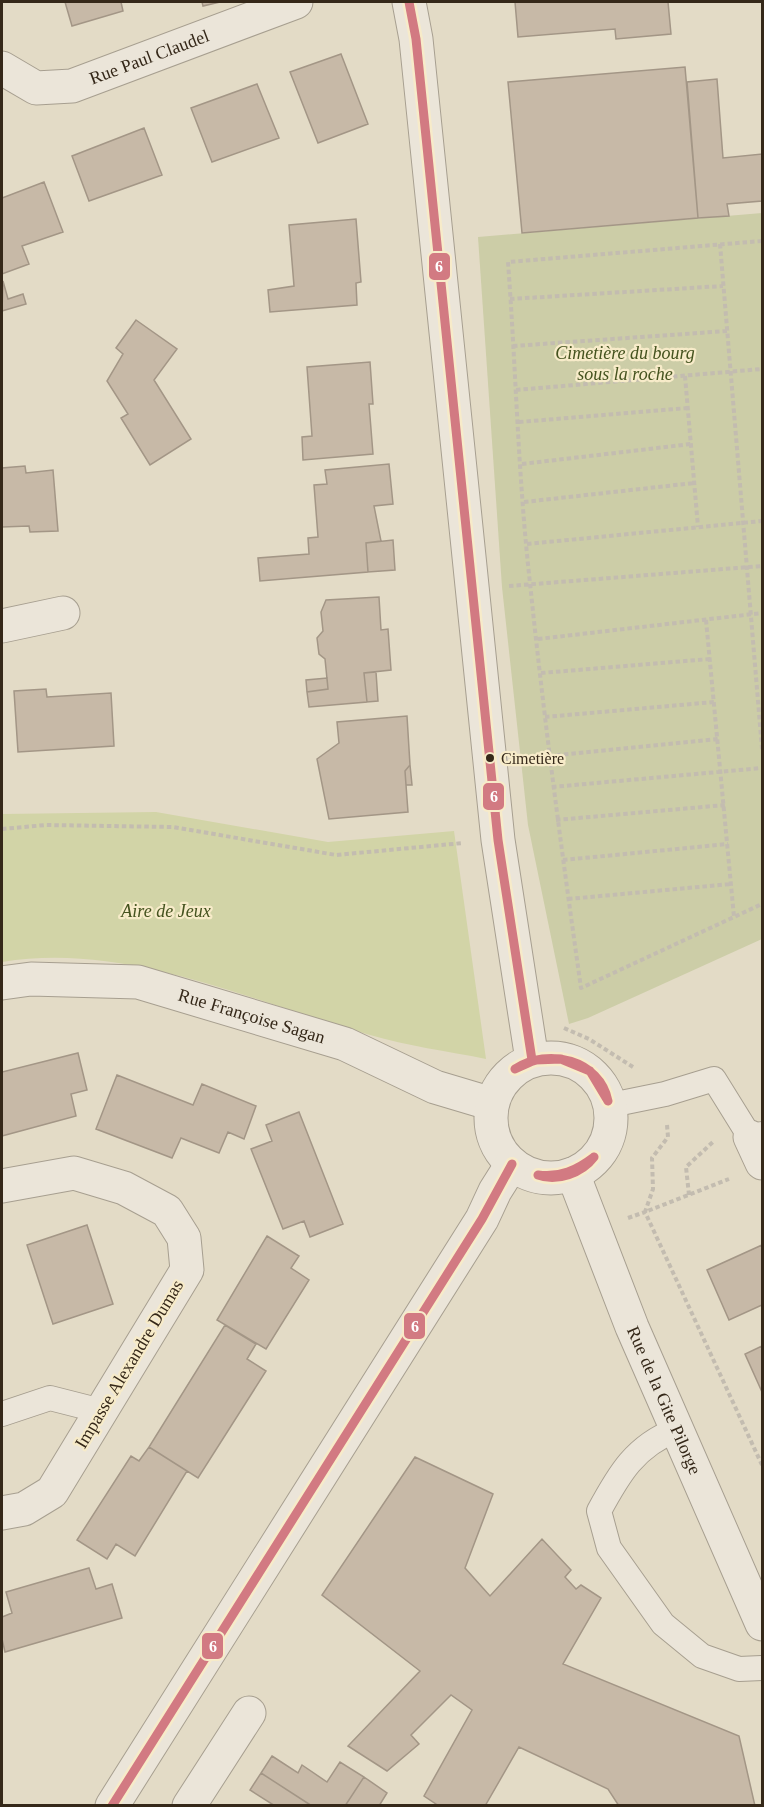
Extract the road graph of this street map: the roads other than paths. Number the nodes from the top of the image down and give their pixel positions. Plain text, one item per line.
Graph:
1 (296, 2) edge
2 (409, 2) edge
3 (2, 68) edge
4 (63, 613) dead end
5 (2, 626) edge
6 (2, 983) edge
7 (532, 1060) junction
8 (492, 1104) junction
9 (610, 1105) junction
10 (753, 1138) edge
11 (512, 1164) junction
12 (573, 1174) junction
13 (2, 1186) edge
14 (101, 1411) junction
15 (2, 1414) edge
16 (676, 1430) junction
17 (2, 1513) edge
18 (762, 1624) edge
19 (762, 1668) edge
20 (249, 1713) dead end
21 (112, 1806) edge
22 (189, 1806) edge

1 - 3 street, Rue Paul Claudel
2 - 7 street
4 - 5 street
6 - 8 street, Rue Françoise Sagan
7 - 8 street
7 - 9 street
8 - 11 street
9 - 10 lane
9 - 12 street
11 - 12 street
11 - 21 street
12 - 16 street, Rue de la Gite Pilorge
13 - 14 street, Impasse Alexandre Dumas
14 - 15 lane
14 - 17 street, Impasse Alexandre Dumas
16 - 18 street, Rue de la Gite Pilorge
16 - 19 lane
20 - 22 street

